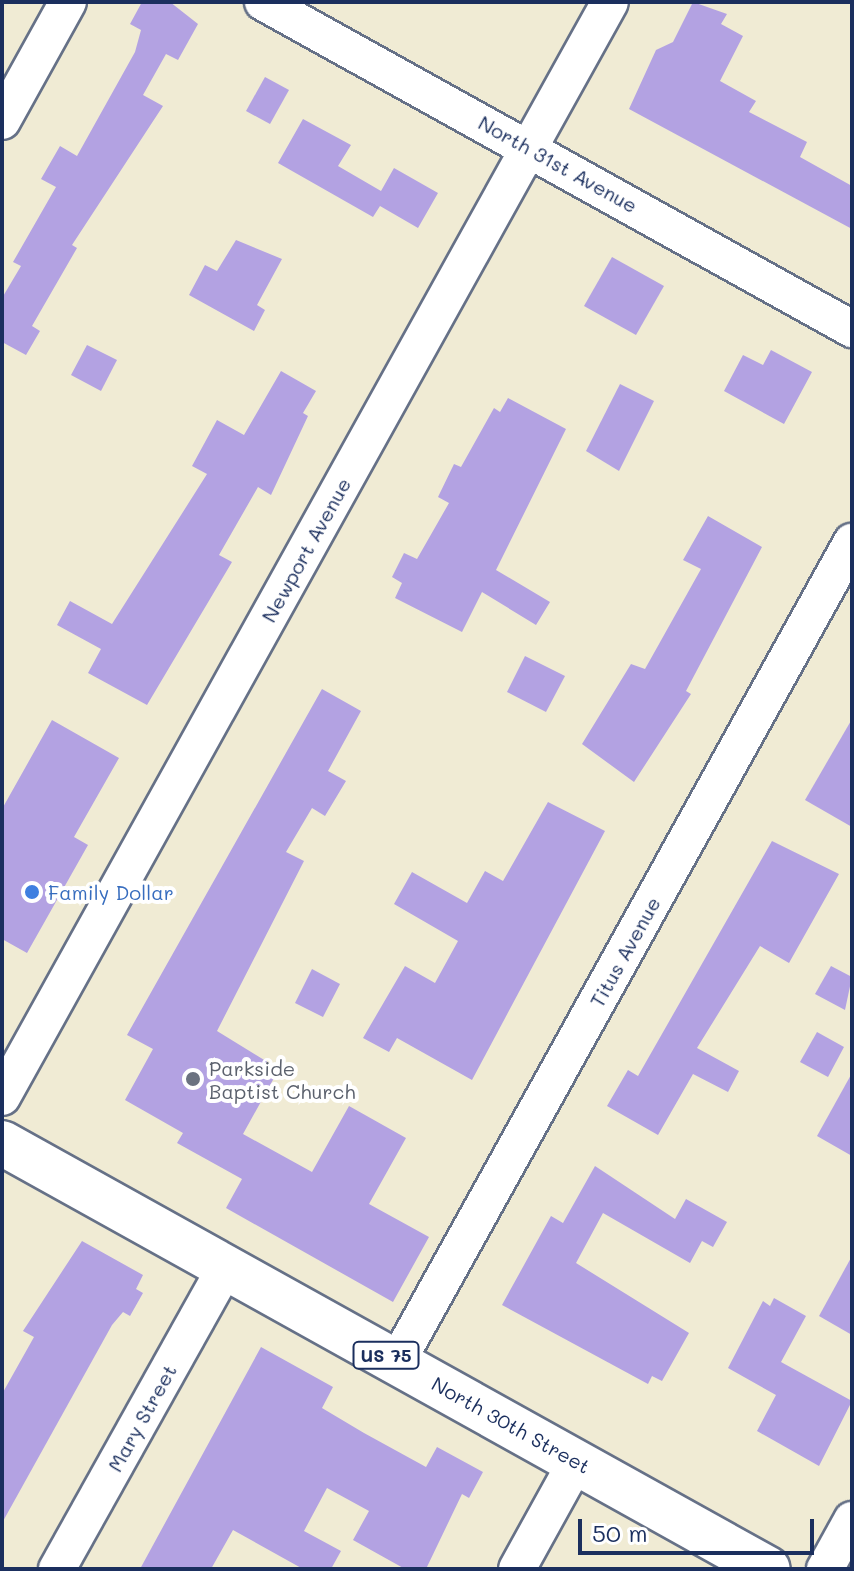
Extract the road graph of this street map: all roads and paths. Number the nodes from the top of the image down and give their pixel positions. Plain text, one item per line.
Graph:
1 (68, 2) edge
2 (263, 2) edge
3 (610, 2) edge
4 (2, 121) edge
5 (530, 147) junction
6 (852, 329) edge
7 (852, 542) edge
8 (2, 1097) edge
9 (2, 1143) edge
10 (226, 1266) junction
11 (397, 1362) junction
12 (576, 1462) junction
13 (852, 1520) edge
14 (57, 1569) edge
15 (517, 1569) edge
16 (768, 1569) edge
17 (825, 1569) edge

1 - 4 street
2 - 5 street, North 31st Avenue
3 - 5 street, Newport Avenue
5 - 6 street, North 31st Avenue
5 - 8 street, Newport Avenue
7 - 11 street, Titus Avenue
9 - 10 highway, North 30th Street / US 75
10 - 11 highway, North 30th Street / US 75
10 - 14 street, Mary Street
11 - 12 highway, North 30th Street / US 75
12 - 15 street
12 - 16 highway, North 30th Street / US 75
13 - 17 street

